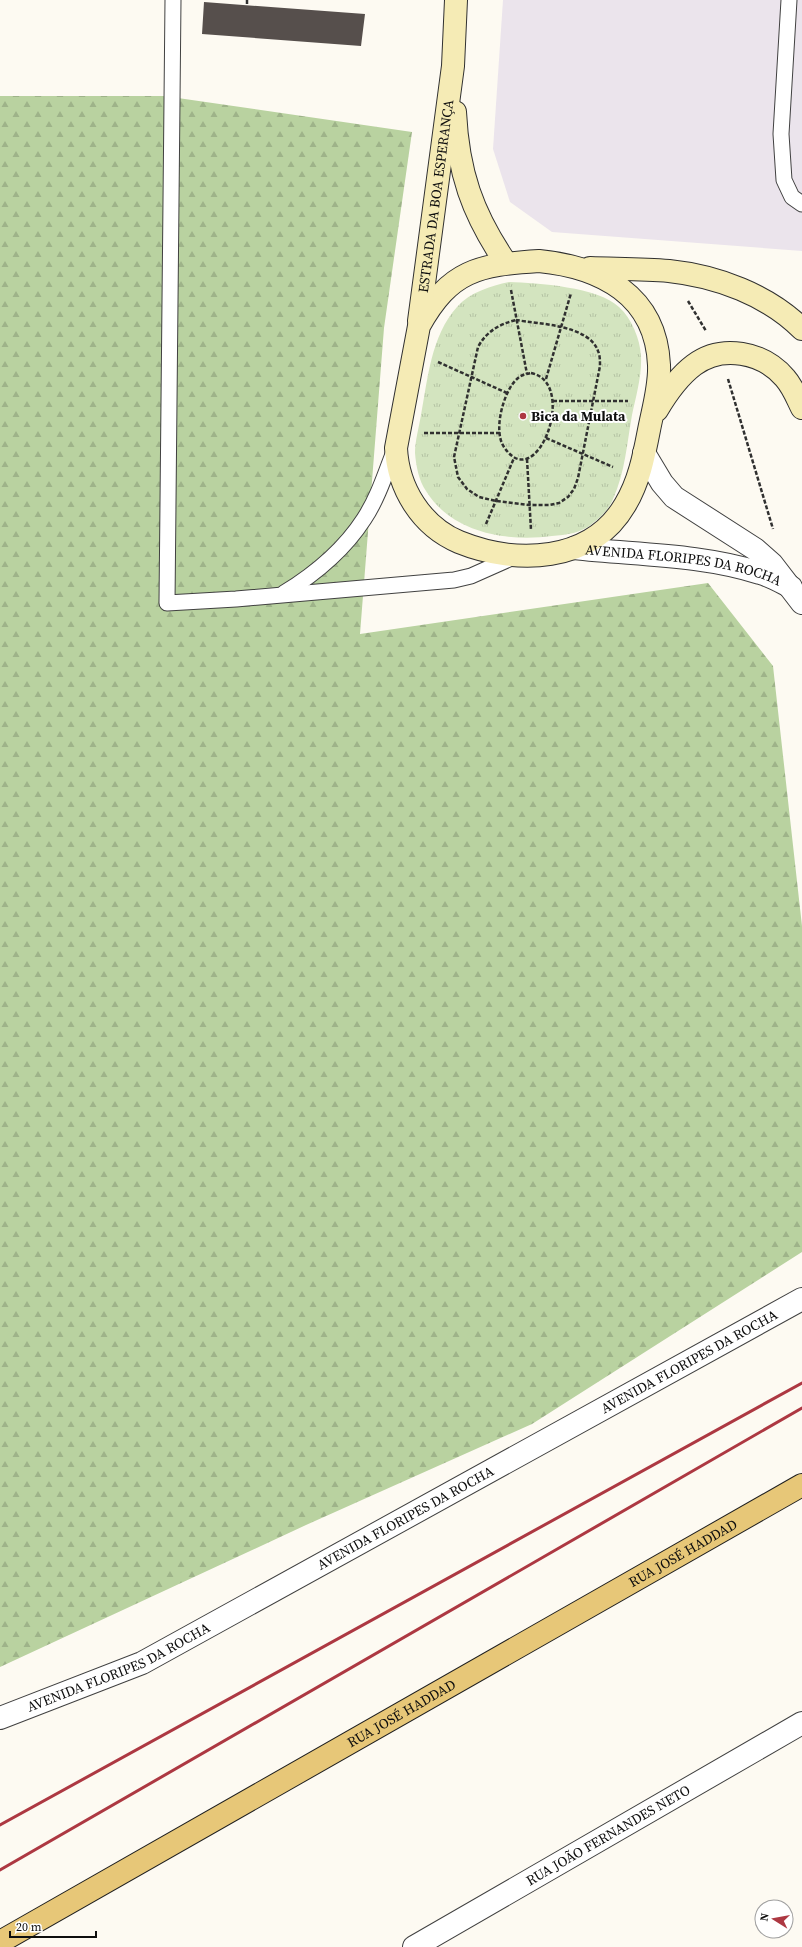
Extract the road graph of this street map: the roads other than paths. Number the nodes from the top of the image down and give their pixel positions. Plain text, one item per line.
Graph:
1 (173, 0) edge
2 (456, 0) edge
3 (789, 0) edge
4 (453, 66) junction
5 (802, 204) edge
6 (506, 263) junction
7 (580, 267) junction
8 (419, 326) junction
9 (802, 329) edge
10 (802, 408) edge
11 (653, 412) junction
12 (397, 441) junction
13 (644, 453) junction
14 (574, 548) junction
15 (524, 555) junction
16 (282, 594) junction
17 (796, 595) edge
18 (802, 1299) edge
19 (802, 1485) edge
20 (0, 1718) edge
21 (802, 1723) edge
22 (0, 1942) edge
23 (414, 1947) edge

1 - 16 lane
2 - 4 main road, ESTRADA DA BOA ESPERANÇA
3 - 5 lane
4 - 6 main road, ESTRADA DA BOA ESPERANÇA
4 - 8 main road, ESTRADA DA BOA ESPERANÇA
6 - 7 main road
6 - 8 main road
7 - 9 main road
7 - 11 main road
8 - 12 main road, ESTRADA DA BOA ESPERANÇA
10 - 11 main road
11 - 13 main road, ESTRADA DA BOA ESPERANÇA
12 - 15 main road, ESTRADA DA BOA ESPERANÇA
12 - 16 lane
13 - 14 main road, ESTRADA DA BOA ESPERANÇA
13 - 17 street, AVENIDA FLORIPES DA ROCHA
14 - 15 main road, ESTRADA DA BOA ESPERANÇA
14 - 17 street, AVENIDA FLORIPES DA ROCHA
15 - 16 lane
18 - 20 street, AVENIDA FLORIPES DA ROCHA
19 - 22 main road, RUA JOSÉ HADDAD
21 - 23 street, RUA JOÃO FERNANDES NETO

